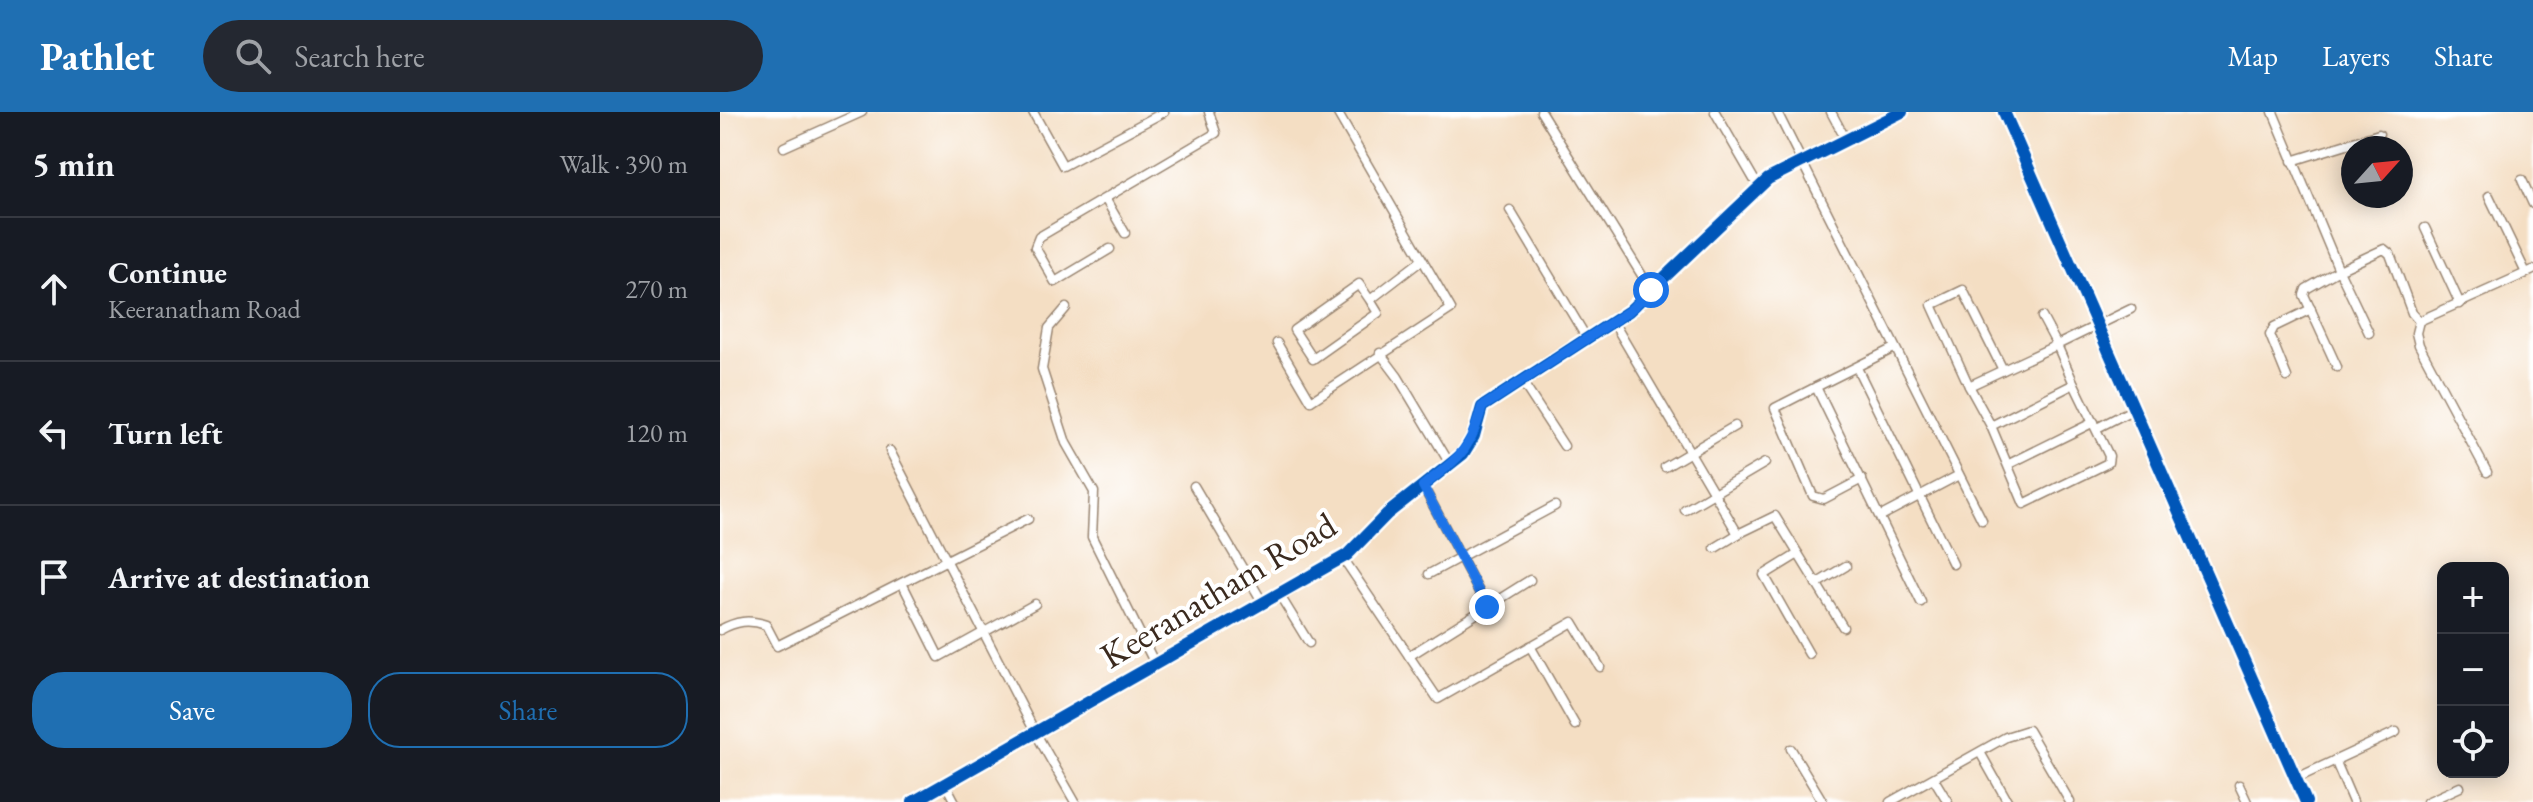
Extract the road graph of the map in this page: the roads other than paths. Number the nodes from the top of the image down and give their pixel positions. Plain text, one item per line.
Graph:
1 (862, 112) edge
2 (1033, 112) edge
3 (1164, 112) edge
4 (1224, 112) edge
5 (1337, 112) edge
6 (1541, 112) edge
7 (1715, 112) edge
8 (1777, 112) edge
9 (1831, 112) edge
10 (1902, 112) edge
11 (2004, 112) edge
12 (2273, 112) edge
13 (1211, 115) edge
14 (2379, 134) dead end
15 (1846, 140) junction
16 (784, 147) dead end
17 (1802, 159) junction
18 (2292, 161) junction
19 (2522, 180) dead end
20 (1759, 188) junction
21 (2489, 196) dead end
22 (1106, 200) junction
23 (2533, 204) edge
24 (1510, 210) dead end
25 (2425, 228) dead end
26 (1125, 233) dead end
27 (1110, 249) dead end
28 (1422, 260) junction
29 (2339, 270) junction
30 (2529, 272) edge
31 (1651, 290) junction
32 (1370, 300) junction
33 (2460, 304) junction
34 (1066, 308) dead end
35 (2131, 309) dead end
36 (2311, 309) junction
37 (2042, 317) dead end
38 (1612, 320) junction
39 (2419, 321) junction
40 (2097, 325) junction
41 (2369, 333) dead end
42 (1586, 337) junction
43 (1277, 343) dead end
44 (2057, 345) junction
45 (1894, 348) junction
46 (1380, 353) junction
47 (2337, 367) dead end
48 (1857, 368) junction
49 (2003, 370) junction
50 (2287, 377) dead end
51 (1521, 380) junction
52 (2074, 384) junction
53 (1969, 386) junction
54 (1816, 387) junction
55 (2134, 409) junction
56 (2095, 425) junction
57 (1735, 426) dead end
58 (1991, 426) junction
59 (1564, 446) dead end
60 (890, 451) dead end
61 (1688, 454) junction
62 (1765, 463) dead end
63 (1450, 464) junction
64 (2009, 464) junction
65 (1665, 467) dead end
66 (2487, 472) dead end
67 (1959, 475) junction
68 (1862, 479) junction
69 (1194, 486) dead end
70 (1423, 486) junction
71 (1713, 494) junction
72 (1921, 495) junction
73 (1555, 506) dead end
74 (1685, 510) dead end
75 (1881, 516) junction
76 (1028, 519) dead end
77 (1982, 520) dead end
78 (1738, 534) junction
79 (1715, 548) dead end
80 (1798, 554) junction
81 (1460, 556) junction
82 (1343, 558) junction
83 (948, 560) junction
84 (1953, 564) dead end
85 (1846, 566) dead end
86 (1429, 574) dead end
87 (1530, 580) dead end
88 (902, 583) junction
89 (1816, 584) junction
90 (1279, 594) junction
91 (1921, 602) dead end
92 (1263, 603) junction
93 (1035, 604) dead end
94 (1487, 607) junction
95 (1843, 627) dead end
96 (720, 630) edge
97 (984, 632) junction
98 (1309, 643) dead end
99 (1530, 646) junction
100 (1809, 654) dead end
101 (1409, 656) junction
102 (1155, 664) junction
103 (1600, 667) dead end
104 (1575, 725) dead end
105 (1035, 732) junction
106 (2396, 732) dead end
107 (1791, 749) dead end
108 (1981, 754) junction
109 (2335, 760) junction
110 (2297, 778) junction
111 (1934, 779) junction
112 (945, 783) junction
113 (2239, 785) dead end
114 (2460, 787) dead end
115 (2447, 798) edge
116 (913, 802) edge
117 (955, 802) edge
118 (1075, 802) edge
119 (1823, 802) edge
120 (1890, 802) edge
121 (1948, 802) edge
122 (2008, 802) edge
123 (2070, 802) edge
124 (2247, 802) edge
125 (2306, 802) edge
126 (2353, 802) edge
127 (2427, 802) edge

1 - 16 street
2 - 3 street
4 - 13 street
5 - 28 street
6 - 31 street
7 - 20 street
8 - 17 street
9 - 15 street
10 - 15 street, Keeranatham Road
11 - 40 street
12 - 18 street
13 - 22 street
14 - 18 street
15 - 17 street, Keeranatham Road
17 - 20 street, Keeranatham Road
17 - 45 street
18 - 29 street
19 - 23 street
20 - 31 street, Keeranatham Road
21 - 30 street
22 - 26 street
22 - 27 street
24 - 42 street
25 - 33 street
28 - 32 street
28 - 46 street
29 - 36 street
29 - 39 street
29 - 41 street
30 - 33 street
31 - 38 street, Keeranatham Road
32 - 32 street
33 - 39 street
34 - 102 street
35 - 40 street
36 - 47 street
36 - 50 street
37 - 44 street
38 - 42 street, Keeranatham Road
38 - 61 street
39 - 66 street
40 - 44 street
40 - 55 street
42 - 51 street, Keeranatham Road
43 - 46 street
44 - 49 street
44 - 52 street
45 - 48 street
45 - 67 street
46 - 63 street
48 - 54 street
48 - 72 street
49 - 53 street
49 - 53 street
51 - 59 street
51 - 63 street, Keeranatham Road
52 - 56 street
52 - 58 street
53 - 58 street
54 - 68 street
54 - 68 street
55 - 56 street
55 - 110 street
56 - 64 street
56 - 64 street
57 - 61 street
58 - 64 street
60 - 83 street
61 - 65 street
61 - 71 street
62 - 71 street
63 - 70 street, Keeranatham Road
67 - 72 street
67 - 77 street
68 - 75 street
69 - 92 street
70 - 81 street
70 - 82 street, Keeranatham Road
71 - 74 street
71 - 78 street
72 - 75 street
72 - 84 street
73 - 81 street
75 - 91 street
76 - 83 street
78 - 79 street
78 - 80 street
80 - 89 street
80 - 100 street
81 - 86 street
81 - 94 street
82 - 90 street, Keeranatham Road
82 - 101 street
83 - 88 street
83 - 97 street
85 - 89 street
87 - 94 street
88 - 96 street
88 - 97 street
89 - 95 street
90 - 92 street, Keeranatham Road
90 - 98 street
92 - 102 street, Keeranatham Road
93 - 97 street
94 - 101 street
97 - 105 street
99 - 101 street
99 - 103 street
99 - 104 street
102 - 105 street, Keeranatham Road
105 - 112 street, Keeranatham Road
105 - 118 street
106 - 109 street
107 - 119 street
108 - 111 street
108 - 122 street
108 - 123 street
109 - 110 street
109 - 126 street
110 - 125 street
111 - 120 street
111 - 121 street
112 - 116 street, Keeranatham Road
112 - 117 street
113 - 124 street
114 - 115 street
115 - 127 street

